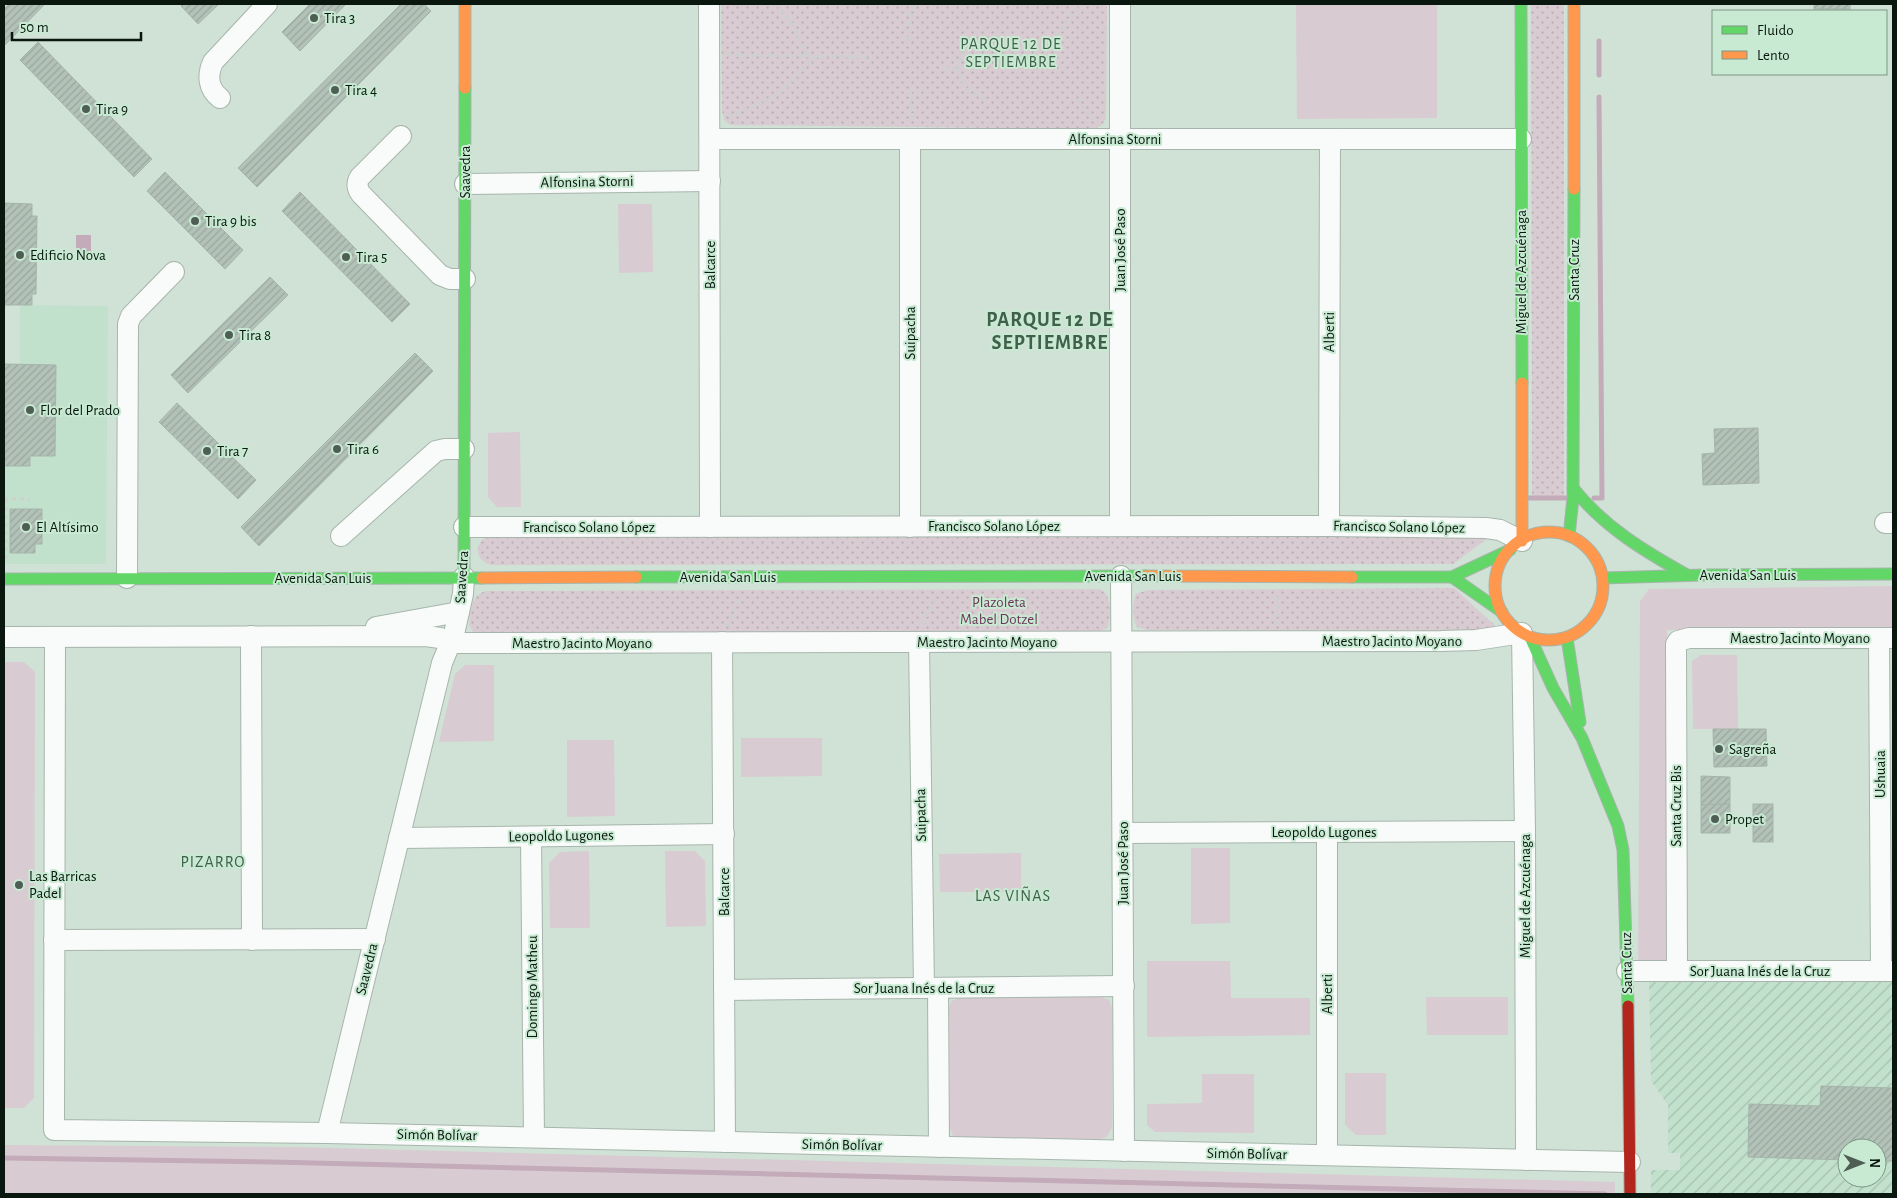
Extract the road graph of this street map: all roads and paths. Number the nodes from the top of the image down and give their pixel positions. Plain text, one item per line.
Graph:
1 (267, 4) edge
2 (465, 4) edge
3 (709, 4) edge
4 (776, 4) edge
5 (913, 4) edge
6 (1080, 4) edge
7 (1120, 4) edge
8 (1521, 4) edge
9 (1574, 4) edge
10 (1056, 36) dead end
11 (907, 41) dead end
12 (986, 41) dead end
13 (727, 47) dead end
14 (727, 55) junction
15 (807, 56) junction
16 (816, 56) junction
17 (871, 56) dead end
18 (727, 64) dead end
19 (945, 68) dead end
20 (959, 70) junction
21 (911, 89) dead end
22 (220, 98) dead end
23 (1077, 100) dead end
24 (987, 101) dead end
25 (1099, 119) dead end
26 (734, 120) dead end
27 (921, 122) dead end
28 (401, 136) dead end
29 (710, 139) junction
30 (910, 139) junction
31 (1120, 139) junction
32 (1330, 139) junction
33 (1521, 139) junction
34 (710, 181) junction
35 (465, 184) junction
36 (174, 272) dead end
37 (465, 279) junction
38 (464, 449) junction
39 (1574, 488) junction
40 (5, 499) edge
41 (30, 499) dead end
42 (910, 526) junction
43 (1120, 526) junction
44 (1329, 526) junction
45 (464, 527) junction
46 (710, 527) junction
47 (341, 536) dead end
48 (1569, 536) junction
49 (1516, 546) junction
50 (6, 564) dead end
51 (1893, 574) edge
52 (1689, 575) junction
53 (1121, 576) junction
54 (464, 577) junction
55 (1452, 577) junction
56 (127, 578) junction
57 (1603, 578) junction
58 (4, 579) edge
59 (743, 592) dead end
60 (938, 592) dead end
61 (1277, 594) dead end
62 (459, 612) junction
63 (1502, 612) junction
64 (1526, 635) junction
65 (252, 636) junction
66 (309, 636) junction
67 (4, 637) edge
68 (55, 637) junction
69 (723, 638) junction
70 (1567, 638) junction
71 (1886, 638) edge
72 (1678, 641) joint
73 (919, 642) junction
74 (1122, 642) junction
75 (1277, 642) junction
76 (450, 643) junction
77 (1582, 738) junction
78 (1525, 831) junction
79 (1327, 832) junction
80 (1123, 833) junction
81 (724, 834) junction
82 (531, 836) junction
83 (399, 838) junction
84 (374, 939) junction
85 (54, 940) junction
86 (252, 940) junction
87 (1627, 971) junction
88 (1677, 971) junction
89 (1887, 971) edge
90 (1124, 986) junction
91 (931, 988) junction
92 (724, 990) junction
93 (327, 1133) junction
94 (534, 1137) junction
95 (725, 1142) junction
96 (939, 1147) junction
97 (1124, 1151) junction
98 (1327, 1156) junction
99 (1526, 1160) junction
100 (1630, 1162) junction
101 (1630, 1194) edge

1 - 22 street
2 - 35 main road, Saavedra
3 - 29 street, Balcarce
4 - 15 path
5 - 11 path
6 - 10 path
7 - 31 street, Juan José Paso
8 - 33 main road, Miguel de Azcuénaga
9 - 39 main road, Santa Cruz
12 - 20 path
13 - 14 path
14 - 15 path
14 - 18 path
15 - 16 path
16 - 17 path
16 - 26 path
19 - 20 path
20 - 24 path
21 - 27 path
23 - 25 path
28 - 37 street
29 - 30 street, Alfonsina Storni
29 - 34 street, Balcarce
30 - 31 street, Alfonsina Storni
30 - 42 street, Suipacha
31 - 32 street, Alfonsina Storni
31 - 43 street, Juan José Paso
32 - 33 street, Alfonsina Storni
32 - 44 street, Alberti
33 - 49 main road, Miguel de Azcuénaga
34 - 35 street, Alfonsina Storni
34 - 46 street, Balcarce
35 - 37 main road, Saavedra
36 - 56 street
37 - 38 main road, Saavedra
38 - 45 main road, Saavedra
38 - 47 street
39 - 48 main road, Santa Cruz
39 - 52 main road
40 - 41 path
40 - 50 path
42 - 43 street, Francisco Solano López
42 - 46 street, Francisco Solano López
43 - 44 street, Francisco Solano López
44 - 49 street, Francisco Solano López
45 - 46 street, Francisco Solano López
45 - 54 main road, Saavedra
48 - 49 main road, Avenida San Luis
48 - 57 main road, Avenida San Luis
49 - 55 main road, Avenida San Luis
49 - 63 main road
51 - 52 main road, Avenida San Luis
52 - 57 main road, Avenida San Luis
53 - 54 main road, Avenida San Luis
53 - 55 main road, Avenida San Luis
53 - 74 street, Juan José Paso
54 - 56 main road, Avenida San Luis
54 - 62 street, Saavedra
55 - 63 main road
56 - 58 main road, Avenida San Luis
57 - 70 main road
59 - 69 path
60 - 73 path
61 - 75 path
62 - 66 street
62 - 76 street, Saavedra
63 - 64 main road
64 - 70 main road
64 - 75 street, Maestro Jacinto Moyano
64 - 77 main road, Santa Cruz
64 - 78 street, Miguel de Azcuénaga
65 - 66 street
65 - 68 street
65 - 86 street
66 - 76 street
67 - 68 street
68 - 85 street
69 - 73 street, Maestro Jacinto Moyano
69 - 76 street, Maestro Jacinto Moyano
69 - 81 street, Balcarce
70 - 77 main road, Santa Cruz
71 - 72 street, Maestro Jacinto Moyano
71 - 89 street, Ushuaia
72 - 88 street, Santa Cruz Bis
73 - 74 street, Maestro Jacinto Moyano
73 - 91 street, Suipacha
74 - 75 street, Maestro Jacinto Moyano
74 - 80 street, Juan José Paso
76 - 83 street, Saavedra
77 - 87 main road, Santa Cruz
78 - 79 street, Leopoldo Lugones
78 - 99 street, Miguel de Azcuénaga
79 - 80 street, Leopoldo Lugones
79 - 98 street, Alberti
80 - 90 street, Juan José Paso
81 - 82 street, Leopoldo Lugones
81 - 92 street, Balcarce
82 - 83 street, Leopoldo Lugones
82 - 94 street, Domingo Matheu
83 - 84 street, Saavedra
84 - 86 street
84 - 93 street, Saavedra
85 - 86 street
85 - 93 street, Simón Bolívar
87 - 88 street, Sor Juana Inés de la Cruz
87 - 100 main road, Santa Cruz
88 - 89 street, Sor Juana Inés de la Cruz
90 - 91 street, Sor Juana Inés de la Cruz
90 - 97 street, Juan José Paso
91 - 92 street, Sor Juana Inés de la Cruz
91 - 96 street, Suipacha
92 - 95 street, Balcarce
93 - 94 street, Simón Bolívar
94 - 95 street, Simón Bolívar
95 - 96 street, Simón Bolívar
96 - 97 street, Simón Bolívar
97 - 98 street, Simón Bolívar
98 - 99 street, Simón Bolívar
99 - 100 street, Simón Bolívar
100 - 101 main road, Santa Cruz

